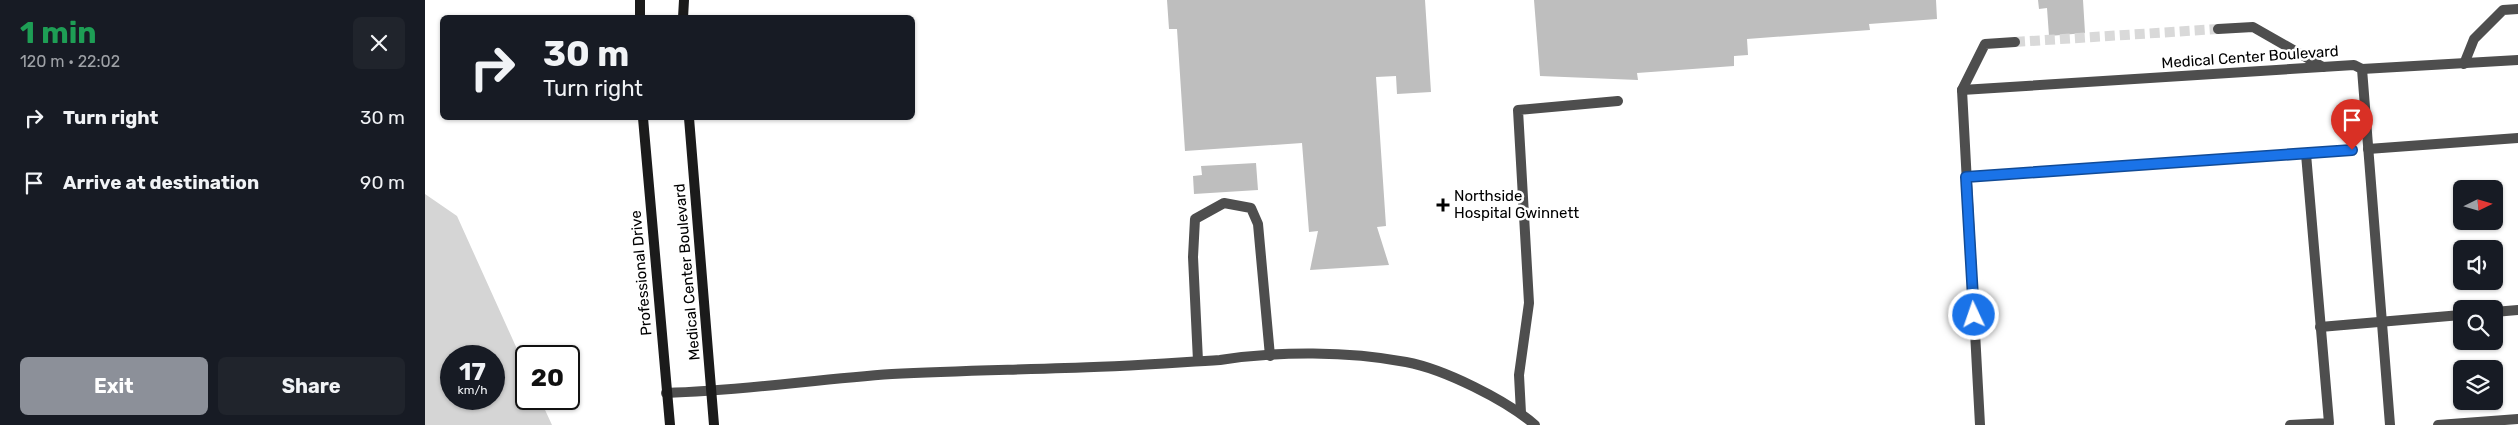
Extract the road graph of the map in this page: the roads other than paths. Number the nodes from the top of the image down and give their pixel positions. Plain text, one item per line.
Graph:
1 (640, 0) edge
2 (684, 0) edge
3 (2518, 9) edge
4 (640, 15) edge
5 (683, 15) edge
6 (2217, 29) tunnel mouth
7 (2015, 42) tunnel mouth
8 (2518, 60) edge
9 (2464, 64) junction
10 (2324, 67) junction
11 (2362, 69) junction
12 (1962, 90) junction
13 (1618, 102) dead end
14 (643, 120) edge
15 (689, 120) edge
16 (2518, 138) edge
17 (2352, 150) dead end
18 (2368, 150) junction
19 (2306, 154) junction
20 (1966, 177) junction
21 (2518, 310) edge
22 (2503, 311) edge
23 (2453, 316) edge
24 (2382, 322) junction
25 (2320, 327) junction
26 (1270, 356) junction
27 (1198, 361) junction
28 (712, 392) junction
29 (666, 393) junction
30 (1521, 413) junction
31 (2518, 419) edge
32 (2518, 424) edge
33 (670, 425) edge
34 (714, 425) edge
35 (1535, 425) edge
36 (1980, 425) edge
37 (2290, 425) edge
38 (2391, 425) edge
39 (2438, 425) edge
40 (2514, 425) edge

1 - 4 street
2 - 5 street
3 - 9 street
6 - 10 street
7 - 12 street
8 - 9 street, Medical Center Boulevard
9 - 11 street, Medical Center Boulevard
10 - 11 street, Medical Center Boulevard
10 - 12 street, Medical Center Boulevard
11 - 18 street
12 - 20 street
13 - 30 street
14 - 29 street, Professional Drive
15 - 28 street, Medical Center Boulevard
16 - 18 street
17 - 19 street
18 - 24 street
19 - 20 street
19 - 25 street
20 - 36 street
21 - 22 street
23 - 24 street
24 - 25 street
24 - 38 street
25 - 37 street
26 - 27 street
26 - 27 street
26 - 30 street
27 - 28 street
28 - 29 street
28 - 34 street, Medical Center Boulevard
29 - 33 street, Professional Drive
30 - 35 street
31 - 39 street
32 - 40 street

